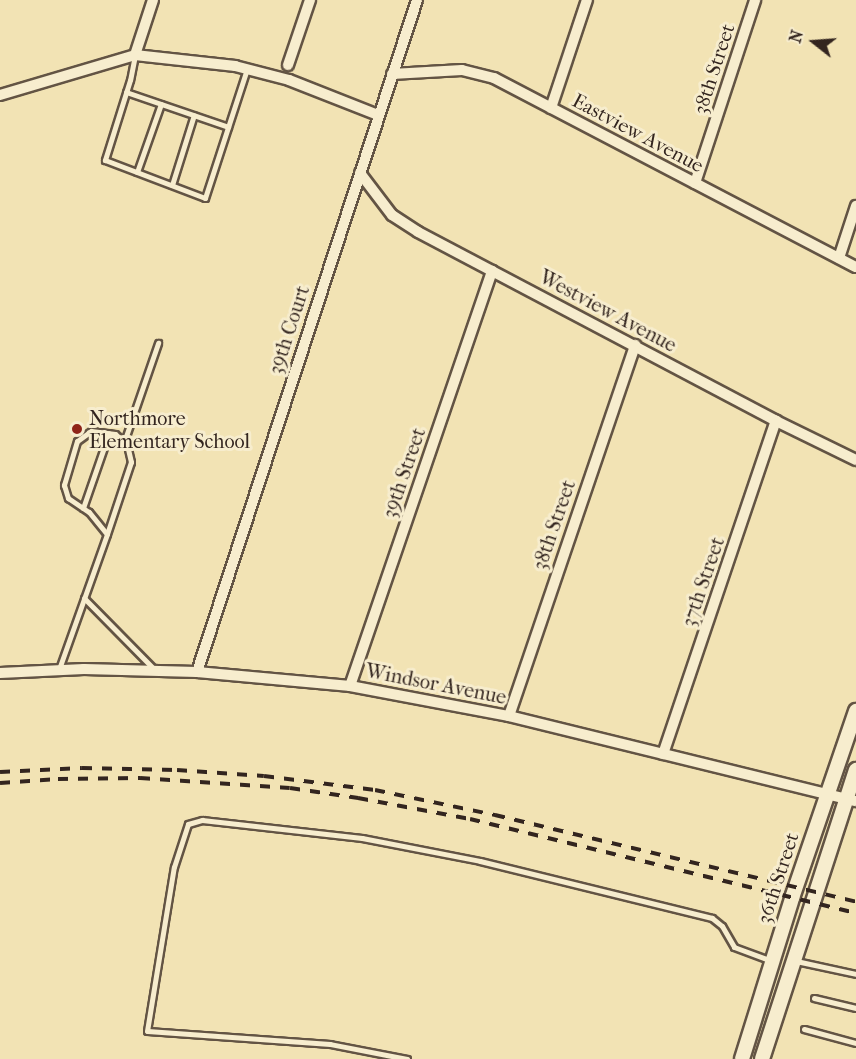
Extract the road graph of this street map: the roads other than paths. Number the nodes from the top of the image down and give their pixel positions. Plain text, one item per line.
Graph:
1 (153, 0) edge
2 (310, 0) edge
3 (417, 0) edge
4 (587, 0) edge
5 (755, 0) edge
6 (135, 55) junction
7 (288, 65) dead end
8 (247, 69) junction
9 (392, 74) junction
10 (126, 92) junction
11 (0, 95) edge
12 (161, 104) junction
13 (551, 108) junction
14 (378, 115) junction
15 (194, 116) junction
16 (228, 127) junction
17 (138, 172) junction
18 (360, 173) junction
19 (695, 183) junction
20 (172, 185) junction
21 (856, 206) edge
22 (839, 258) junction
23 (856, 267) edge
24 (492, 271) junction
25 (158, 343) dead end
26 (635, 345) junction
27 (776, 421) junction
28 (109, 433) junction
29 (124, 442) junction
30 (856, 460) edge
31 (83, 508) junction
32 (107, 534) junction
33 (84, 598) junction
34 (59, 669) junction
35 (156, 671) junction
36 (197, 672) junction
37 (0, 673) edge
38 (350, 686) junction
39 (856, 711) edge
40 (508, 716) junction
41 (663, 754) junction
42 (856, 770) edge
43 (826, 794) junction
44 (851, 800) edge
45 (794, 960) junction
46 (772, 961) junction
47 (856, 974) edge
48 (814, 998) dead end
49 (856, 1008) edge
50 (804, 1029) dead end
51 (856, 1043) edge
52 (407, 1059) edge
53 (742, 1059) edge
54 (762, 1059) edge

1 - 6 street
2 - 7 street
3 - 9 street, 39th Court
4 - 13 street
5 - 19 street, 38th Street
6 - 8 street
6 - 10 lane
6 - 11 street
8 - 14 street
8 - 16 lane
9 - 13 street, Eastview Avenue
9 - 14 street, 39th Court
10 - 12 lane
10 - 17 lane
12 - 15 lane
12 - 17 lane
13 - 19 street, Eastview Avenue
14 - 18 street, 39th Court
15 - 16 lane
15 - 20 lane
16 - 20 lane
17 - 20 lane
18 - 24 street, Westview Avenue
18 - 36 street, 39th Court
19 - 22 street, Eastview Avenue
21 - 22 street
22 - 23 street, Eastview Avenue
24 - 26 street, Westview Avenue
24 - 38 street, 39th Street
25 - 29 lane
26 - 27 street, Westview Avenue
26 - 40 street, 38th Street
27 - 30 street, Westview Avenue
27 - 41 street, 37th Street
28 - 29 lane
28 - 31 lane
28 - 31 lane
29 - 32 lane
31 - 32 lane
32 - 33 lane
33 - 34 lane
33 - 35 lane
34 - 35 street, Windsor Avenue
34 - 37 street, Windsor Avenue
35 - 36 street, Windsor Avenue
36 - 38 street, Windsor Avenue
38 - 40 street, Windsor Avenue
39 - 43 street, 36th Street
40 - 41 street, Windsor Avenue
41 - 43 street, Windsor Avenue
42 - 44 street, 36th Street
43 - 44 street, Windsor Avenue
43 - 46 street, 36th Street
44 - 45 street, 36th Street
45 - 47 lane
45 - 54 street, 36th Street
46 - 52 lane
46 - 53 street, 36th Street
48 - 49 lane
50 - 51 lane

